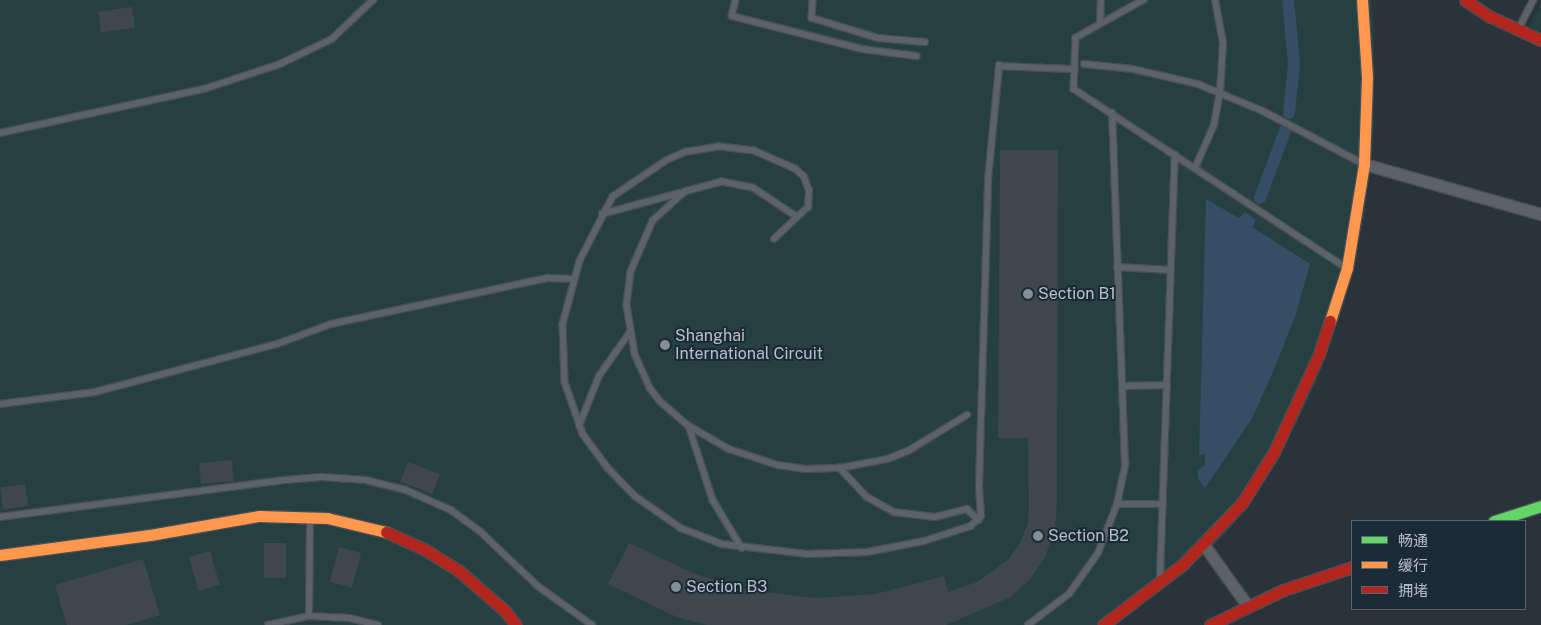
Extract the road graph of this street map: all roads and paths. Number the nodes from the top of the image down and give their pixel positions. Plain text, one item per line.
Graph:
1 (373, 0) edge
2 (736, 0) edge
3 (813, 0) edge
4 (1101, 0) edge
5 (1144, 0) edge
6 (1215, 0) edge
7 (1362, 0) edge
8 (1465, 0) edge
9 (1533, 0) edge
10 (1100, 24) junction
11 (1518, 30) junction
12 (1541, 40) edge
13 (925, 42) dead end
14 (917, 56) dead end
15 (1084, 64) dead end
16 (1075, 69) junction
17 (1220, 92) junction
18 (1112, 113) junction
19 (0, 133) edge
20 (1175, 155) junction
21 (1364, 164) junction
22 (1195, 168) junction
23 (685, 192) junction
24 (602, 214) junction
25 (1541, 214) edge
26 (795, 216) junction
27 (774, 239) dead end
28 (1118, 267) junction
29 (1347, 268) junction
30 (1171, 270) junction
31 (573, 279) junction
32 (630, 332) junction
33 (1167, 385) junction
34 (1122, 386) junction
35 (0, 404) edge
36 (967, 415) dead end
37 (579, 426) junction
38 (689, 426) junction
39 (840, 468) junction
40 (1117, 504) junction
41 (1163, 504) junction
42 (1541, 506) edge
43 (0, 517) edge
44 (310, 517) junction
45 (979, 520) junction
46 (1497, 520) edge
47 (1204, 545) junction
48 (742, 548) junction
49 (0, 555) edge
50 (1351, 568) edge
51 (1159, 584) junction
52 (1247, 605) junction
53 (309, 616) junction
54 (268, 625) edge
55 (378, 625) edge
56 (516, 625) edge
57 (592, 625) edge
58 (1028, 625) edge
59 (1103, 625) edge
60 (1210, 625) edge

1 - 19 lane
2 - 14 lane
3 - 13 lane
4 - 10 lane
5 - 10 lane
6 - 17 lane
7 - 21 street
8 - 11 street
9 - 11 lane
10 - 16 lane
11 - 12 street
15 - 17 lane
16 - 18 lane
16 - 45 lane
17 - 21 lane
17 - 22 lane
18 - 20 lane
18 - 28 lane
20 - 22 lane
20 - 30 lane
21 - 25 street
21 - 29 street
22 - 29 lane
23 - 24 lane
23 - 26 lane
23 - 32 lane
24 - 26 lane
24 - 31 lane
26 - 27 lane
28 - 30 lane
28 - 34 lane
29 - 47 street
30 - 33 lane
31 - 35 lane
31 - 37 lane
32 - 37 lane
32 - 38 lane
33 - 34 lane
33 - 41 lane
34 - 40 lane
36 - 39 lane
37 - 48 lane
38 - 39 lane
38 - 48 lane
39 - 45 lane
40 - 41 lane
40 - 58 lane
41 - 51 lane
42 - 46 street
43 - 57 lane
44 - 49 street
44 - 53 lane
44 - 56 street
45 - 48 lane
47 - 51 street
47 - 52 street
50 - 52 street
51 - 59 street
52 - 60 street
53 - 54 lane
53 - 55 lane

